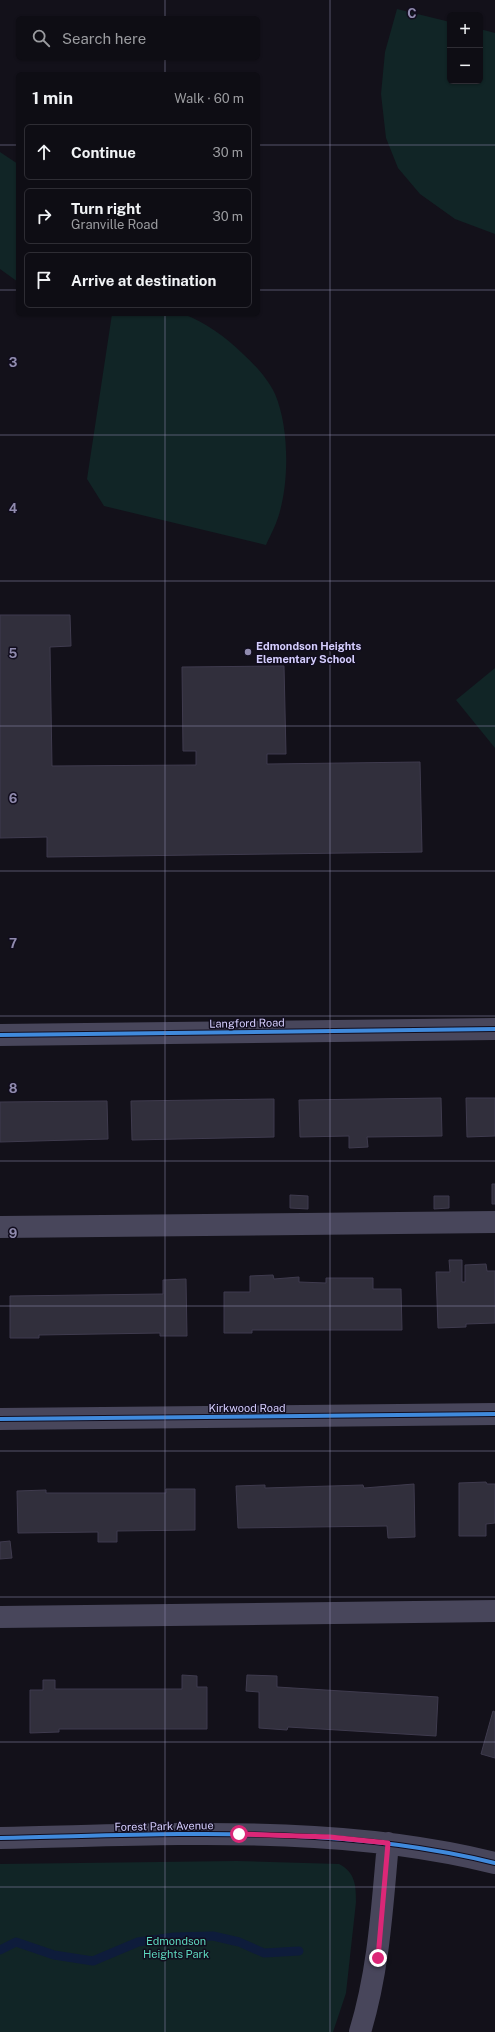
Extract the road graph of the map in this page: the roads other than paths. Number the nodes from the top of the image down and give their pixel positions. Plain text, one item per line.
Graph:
1 (495, 1029) edge
2 (0, 1035) edge
3 (495, 1222) edge
4 (0, 1227) edge
5 (495, 1414) edge
6 (0, 1419) edge
7 (495, 1611) edge
8 (0, 1617) edge
9 (0, 1838) edge
10 (388, 1843) junction
11 (495, 1863) edge
12 (360, 2032) edge

1 - 2 street, Langford Road
3 - 4 street
5 - 6 street, Kirkwood Road
7 - 8 street
9 - 10 street, Forest Park Avenue
10 - 11 street, Forest Park Avenue
10 - 12 street

